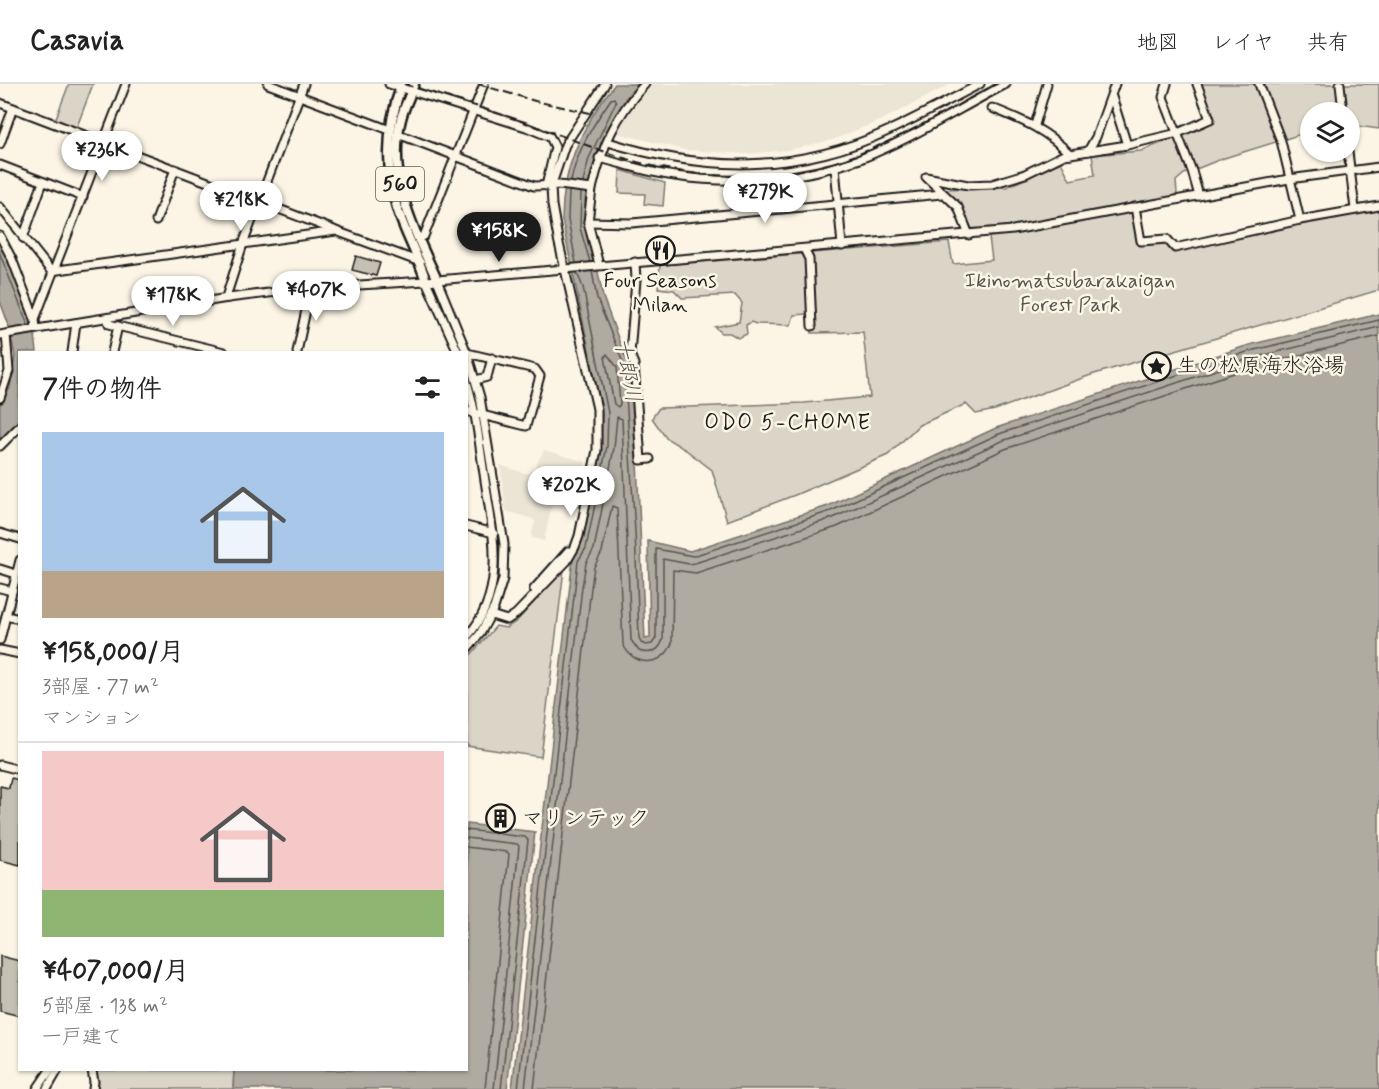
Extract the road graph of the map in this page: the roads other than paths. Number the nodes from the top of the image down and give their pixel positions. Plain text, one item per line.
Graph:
1 (126, 84) edge
2 (268, 84) edge
3 (304, 84) edge
4 (389, 84) edge
5 (484, 84) edge
6 (605, 84) edge
7 (645, 84) edge
8 (980, 84) edge
9 (1006, 84) edge
10 (1047, 84) edge
11 (1115, 84) edge
12 (1167, 84) edge
13 (1197, 84) edge
14 (1259, 84) edge
15 (1340, 84) edge
16 (401, 86) edge
17 (413, 88) edge
18 (299, 96) junction
19 (1113, 97) junction
20 (1342, 102) edge
21 (0, 103) edge
22 (13, 108) junction
23 (992, 108) dead end
24 (473, 110) junction
25 (1035, 125) junction
26 (394, 132) junction
27 (1178, 134) junction
28 (608, 142) junction
29 (104, 143) junction
30 (0, 144) edge
31 (1127, 145) junction
32 (1088, 151) junction
33 (1070, 154) junction
34 (456, 156) junction
35 (599, 158) junction
36 (1349, 162) edge
37 (0, 165) edge
38 (835, 167) junction
39 (1379, 167) edge
40 (175, 169) junction
41 (1350, 170) junction
42 (1289, 179) junction
43 (43, 182) junction
44 (552, 186) junction
45 (589, 189) junction
46 (942, 194) junction
47 (1199, 196) junction
48 (83, 197) junction
49 (259, 202) junction
50 (838, 205) junction
51 (1379, 206) edge
52 (0, 207) edge
53 (1135, 207) junction
54 (1355, 209) junction
55 (1300, 220) junction
56 (156, 221) dead end
57 (588, 222) junction
58 (336, 231) junction
59 (969, 235) junction
60 (0, 236) edge
61 (23, 238) junction
62 (419, 239) junction
63 (243, 244) junction
64 (842, 246) junction
65 (804, 249) junction
66 (420, 262) junction
67 (635, 262) junction
68 (599, 265) junction
69 (565, 268) junction
70 (55, 272) junction
71 (437, 280) junction
72 (426, 281) junction
73 (309, 288) junction
74 (228, 298) junction
75 (108, 318) junction
76 (35, 319) junction
77 (76, 323) junction
78 (118, 326) junction
79 (812, 326) dead end
80 (36, 329) junction
81 (3, 334) edge
82 (189, 344) junction
83 (72, 351) edge
84 (112, 351) edge
85 (187, 351) edge
86 (220, 351) edge
87 (297, 351) edge
88 (458, 351) edge
89 (466, 351) edge
90 (468, 353) edge
91 (468, 356) edge
92 (492, 358) junction
93 (476, 380) junction
94 (468, 387) edge
95 (0, 398) edge
96 (468, 411) edge
97 (475, 413) junction
98 (484, 416) junction
99 (18, 428) edge
100 (0, 446) edge
101 (650, 459) dead end
102 (468, 526) edge
103 (494, 532) junction
104 (0, 533) edge
105 (18, 538) edge
106 (18, 567) edge
107 (0, 569) edge
108 (16, 574) junction
109 (17, 583) edge
110 (0, 588) edge
111 (12, 591) junction
112 (491, 615) junction
113 (6, 616) junction
114 (18, 619) edge
115 (468, 635) edge
116 (0, 640) edge
117 (468, 648) edge
118 (0, 650) edge
119 (18, 654) edge
120 (0, 765) edge
121 (18, 770) edge
122 (49, 1071) edge
123 (57, 1071) edge
124 (92, 1071) edge
125 (37, 1089) edge
126 (47, 1089) edge
127 (93, 1089) edge

1 - 29 street
2 - 18 street
3 - 18 street
4 - 16 street
5 - 24 street
6 - 44 street
7 - 28 street
8 - 28 street
9 - 38 street
10 - 25 street
11 - 19 street
12 - 27 street
13 - 27 street
14 - 42 street
15 - 20 street
16 - 17 street
16 - 26 main road, 560
17 - 24 street
17 - 26 main road, 560
18 - 26 street
18 - 49 street
19 - 31 street
19 - 32 street
21 - 22 street
22 - 29 street
22 - 30 street
23 - 25 street
24 - 34 street
24 - 44 street
25 - 33 street
26 - 34 street
26 - 62 main road, 560
26 - 66 main road, 560
27 - 31 street
27 - 47 street
28 - 35 street
29 - 40 street
29 - 48 street
31 - 32 street
32 - 33 street
33 - 46 street
34 - 44 street
34 - 62 street
35 - 38 street
35 - 45 street
36 - 41 street
37 - 43 street
38 - 50 street
39 - 41 street
40 - 49 street
40 - 56 street
41 - 42 street
41 - 54 street
42 - 47 street
42 - 55 street
43 - 48 street
43 - 61 street
44 - 45 street
44 - 69 street
45 - 57 street
46 - 50 street
46 - 59 street
47 - 53 street
48 - 70 street
49 - 58 street
49 - 63 street
50 - 57 street
50 - 64 street
51 - 54 street
52 - 61 street
53 - 55 street
53 - 59 street
54 - 55 street
57 - 68 street
58 - 63 street
58 - 66 street
59 - 64 street
60 - 76 street
61 - 70 street
62 - 71 main road, 560
63 - 70 street
63 - 74 street
64 - 65 street
65 - 67 street
65 - 79 street
66 - 72 main road, 560
67 - 68 street
67 - 101 street
68 - 69 street
69 - 71 street
69 - 112 street
70 - 76 street
71 - 72 street
71 - 89 street
72 - 73 street
72 - 88 street
73 - 74 street
73 - 87 street
74 - 75 street
75 - 77 street
75 - 78 street
76 - 80 street
77 - 80 street
77 - 83 street
78 - 82 street
78 - 84 street
80 - 81 street
81 - 95 street
82 - 85 street
82 - 86 street
90 - 92 street
91 - 93 street
92 - 93 street
92 - 98 street
93 - 98 street
94 - 97 street
96 - 97 street
97 - 98 street
97 - 103 street
98 - 112 street
99 - 100 street
102 - 103 street
103 - 115 street
104 - 105 street
106 - 108 street
107 - 108 street
108 - 109 street
109 - 111 street
110 - 111 street
111 - 113 street
112 - 117 street
113 - 114 street
113 - 116 street
118 - 119 street
120 - 121 street
122 - 125 street
123 - 126 street
124 - 127 street

